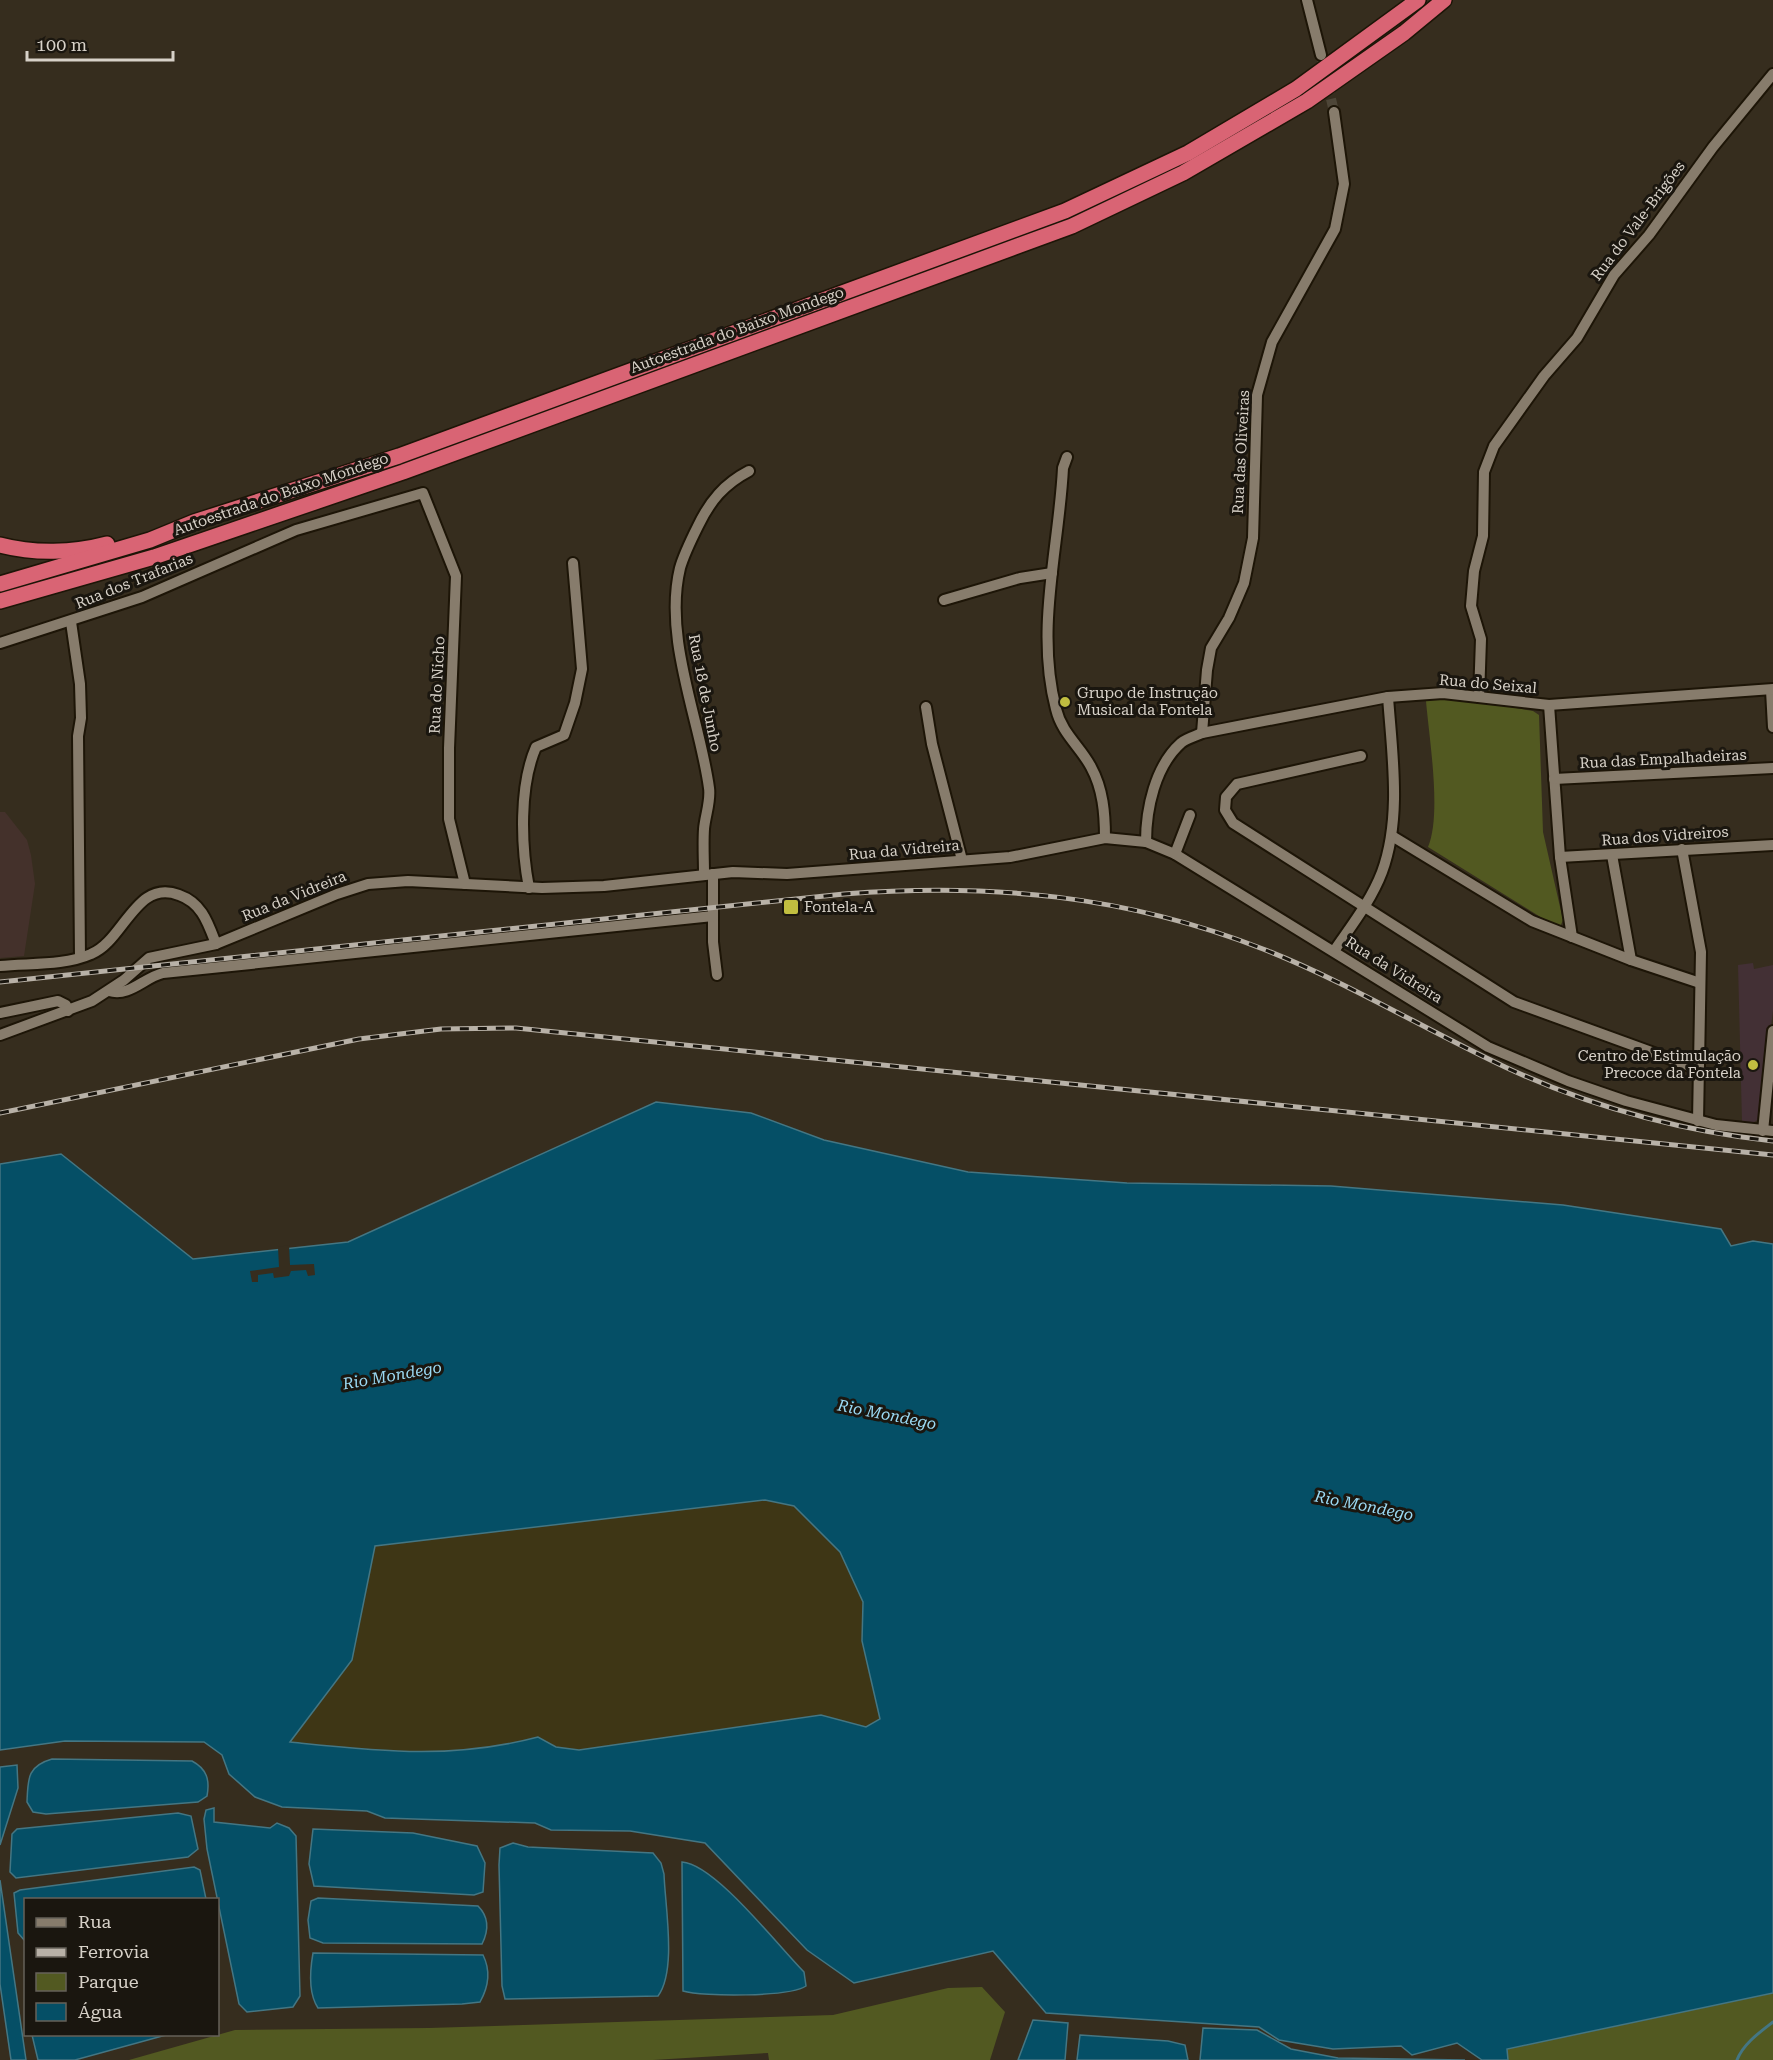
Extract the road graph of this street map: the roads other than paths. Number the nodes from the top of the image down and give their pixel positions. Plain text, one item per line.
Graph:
1 (1307, 0) edge
2 (1418, 0) edge
3 (1444, 0) edge
4 (1320, 55) tunnel mouth
5 (1773, 75) edge
6 (1334, 112) tunnel mouth
7 (1066, 457) dead end
8 (749, 471) dead end
9 (423, 493) joint
10 (194, 522) junction
11 (0, 545) edge
12 (573, 563) dead end
13 (1052, 573) junction
14 (0, 584) edge
15 (944, 600) dead end
16 (0, 603) edge
17 (71, 622) junction
18 (0, 643) edge
19 (1772, 689) edge
20 (1479, 697) junction
21 (1388, 698) junction
22 (1550, 705) junction
23 (926, 708) dead end
24 (1773, 727) edge
25 (1203, 733) junction
26 (1361, 756) dead end
27 (1773, 768) edge
28 (1554, 780) junction
29 (1190, 815) dead end
30 (1392, 836) junction
31 (1105, 838) junction
32 (1146, 842) junction
33 (1773, 845) edge
34 (1682, 849) junction
35 (1175, 854) junction
36 (1612, 855) junction
37 (1560, 857) junction
38 (962, 860) junction
39 (708, 874) junction
40 (465, 884) junction
41 (529, 888) junction
42 (1366, 905) junction
43 (713, 916) junction
44 (1572, 937) junction
45 (216, 944) junction
46 (1334, 951) junction
47 (80, 957) junction
48 (1631, 960) junction
49 (0, 966) edge
50 (717, 975) dead end
51 (1700, 983) junction
52 (109, 991) junction
53 (68, 1011) junction
54 (0, 1013) edge
55 (1773, 1031) edge
56 (0, 1035) edge
57 (1698, 1068) junction
58 (1698, 1121) junction
59 (1768, 1131) edge

1 - 4 street
2 - 10 highway, Autoestrada do Baixo Mondego
3 - 16 highway, Autoestrada do Baixo Mondego
5 - 20 street, Rua do Vale-Brigões
6 - 25 street, Rua das Oliveiras
7 - 13 street
8 - 39 street, Rua 18 de Junho
9 - 17 street, Rua dos Trafarias
9 - 40 street, Rua do Nicho
10 - 11 highway
10 - 14 highway, Autoestrada do Baixo Mondego
12 - 41 street
13 - 15 street
13 - 31 street
17 - 18 street
17 - 47 street, Rua dos Trafarias
19 - 22 street, Rua do Seixal
19 - 24 street
20 - 21 street, Rua do Seixal
20 - 22 street, Rua do Seixal
21 - 25 street, Rua do Seixal
21 - 30 street
22 - 28 street
23 - 38 street
25 - 32 street, Rua do Seixal
26 - 42 street
27 - 28 street, Rua das Empalhadeiras
28 - 37 street
29 - 35 street
30 - 42 street
30 - 44 street
31 - 32 street, Rua da Vidreira
31 - 38 street, Rua da Vidreira
32 - 35 street, Rua da Vidreira
33 - 34 street, Rua dos Vidreiros
34 - 36 street, Rua dos Vidreiros
34 - 51 street
35 - 46 street, Rua da Vidreira
36 - 37 street, Rua dos Vidreiros
36 - 48 street
37 - 44 street
38 - 39 street, Rua da Vidreira
39 - 41 street, Rua da Vidreira
39 - 43 street, Rua 18 de Junho
40 - 41 street, Rua da Vidreira
40 - 45 street, Rua da Vidreira
42 - 46 street
42 - 57 street
43 - 50 street, Rua 18 de Junho
43 - 52 street
44 - 48 street
45 - 47 street
45 - 52 street, Rua da Vidreira
46 - 58 street, Rua da Vidreira
47 - 49 street
48 - 51 street
51 - 57 street
52 - 53 street, Rua da Vidreira
53 - 54 street
53 - 56 street, Rua da Vidreira
55 - 59 street
57 - 58 street
58 - 59 street, Rua da Vidreira

